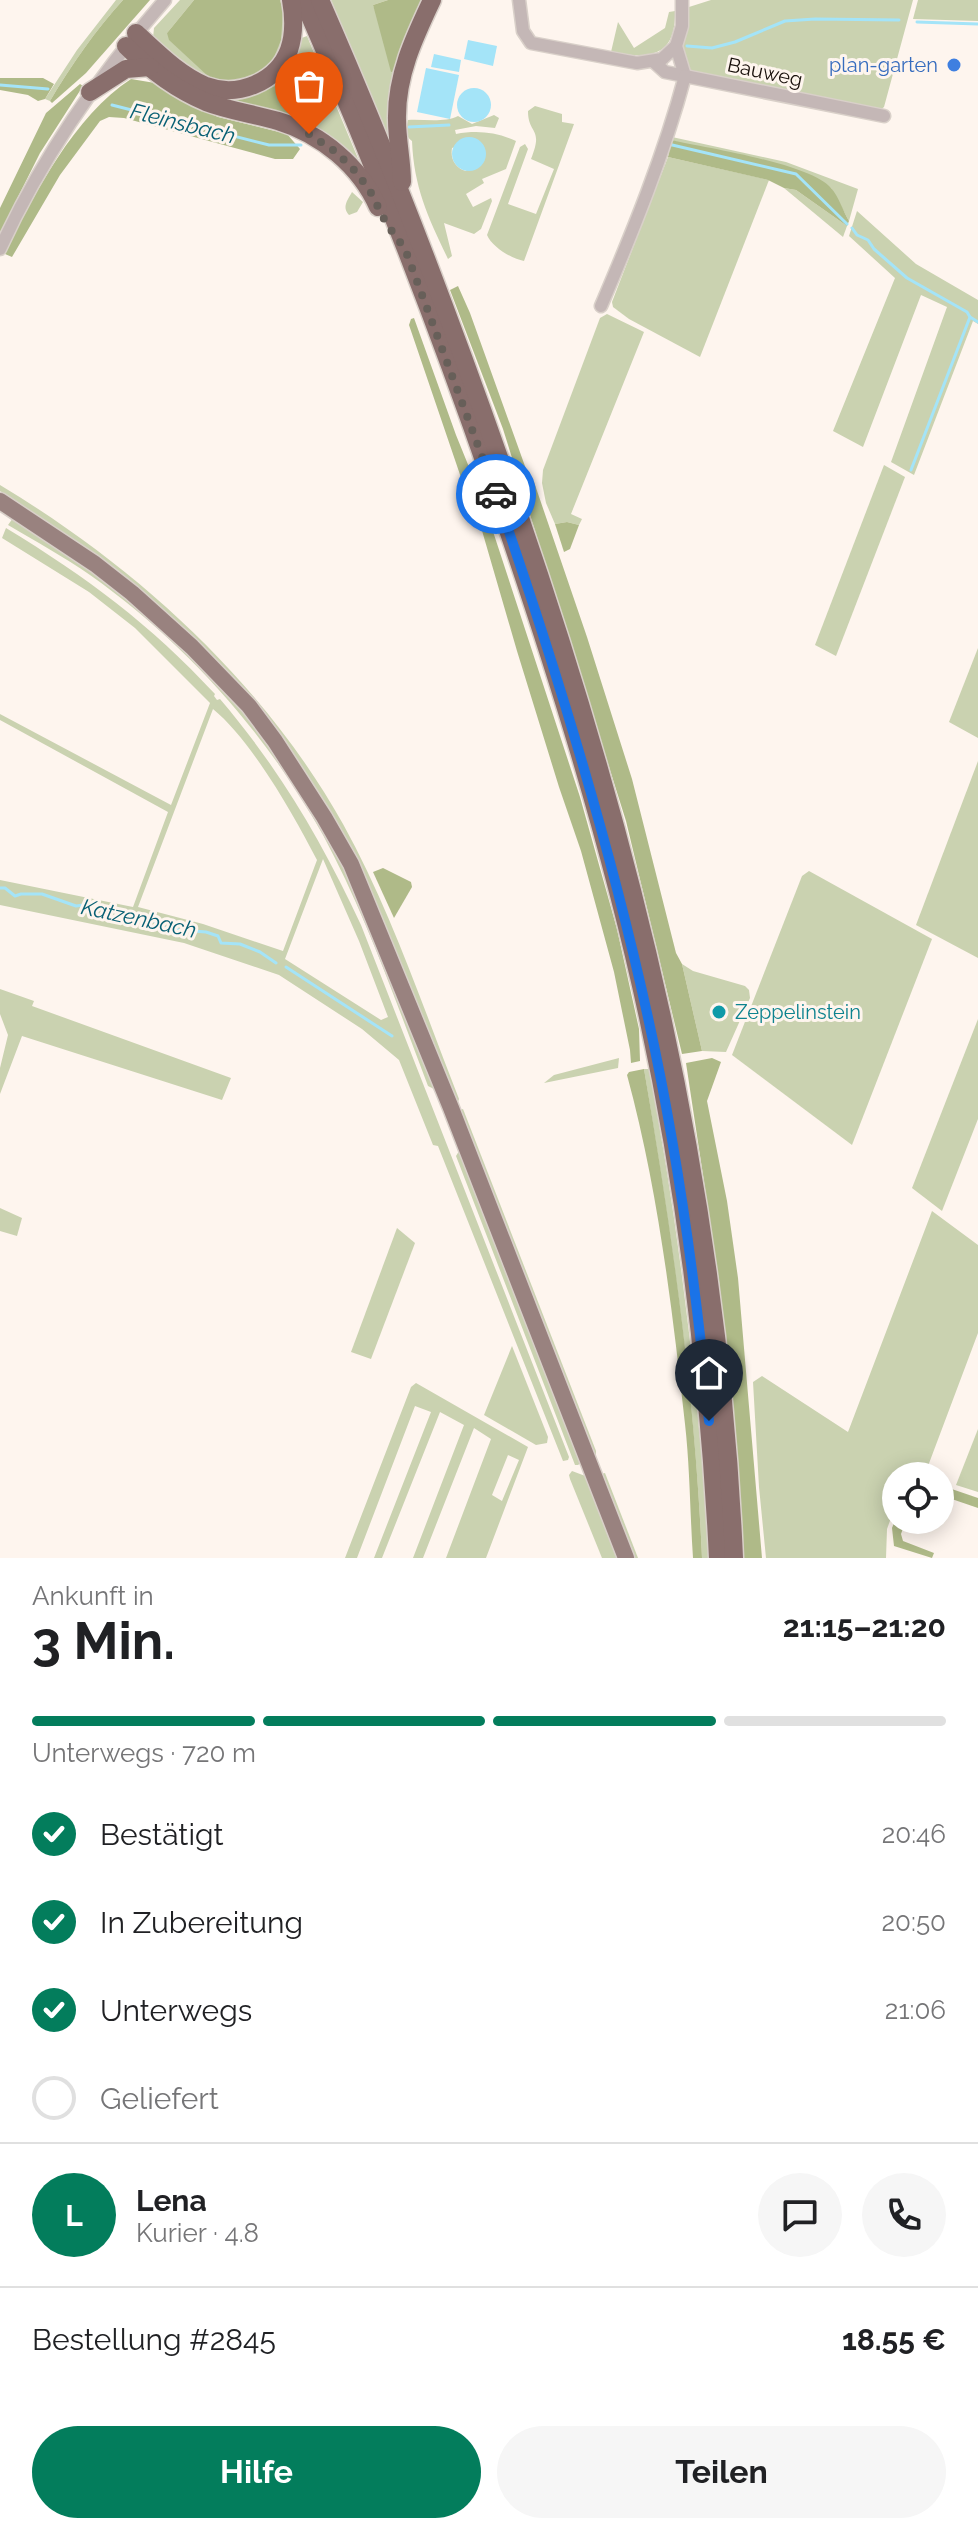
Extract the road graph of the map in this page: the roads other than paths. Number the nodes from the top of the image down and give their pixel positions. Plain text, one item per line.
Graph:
1 (165, 0) edge
2 (291, 0) edge
3 (303, 0) edge
4 (320, 0) edge
5 (432, 0) edge
6 (519, 0) edge
7 (682, 0) edge
8 (131, 39) junction
9 (676, 46) junction
10 (654, 62) junction
11 (150, 67) junction
12 (685, 76) junction
13 (90, 92) junction
14 (884, 116) dead end
15 (402, 198) junction
16 (0, 249) edge
17 (405, 249) junction
18 (601, 306) dead end
19 (0, 501) edge
20 (626, 1558) edge
21 (718, 1558) edge
22 (734, 1558) edge

1 - 8 street
2 - 8 highway
3 - 17 highway
4 - 15 highway
5 - 15 highway
6 - 10 street, Bauweg
7 - 9 street
8 - 11 highway
8 - 13 street
9 - 10 street
9 - 12 street
10 - 12 street, Bauweg
11 - 13 highway
11 - 17 highway
12 - 14 street, Bauweg
12 - 18 street
13 - 16 street
15 - 22 highway
17 - 21 highway
19 - 20 main road

